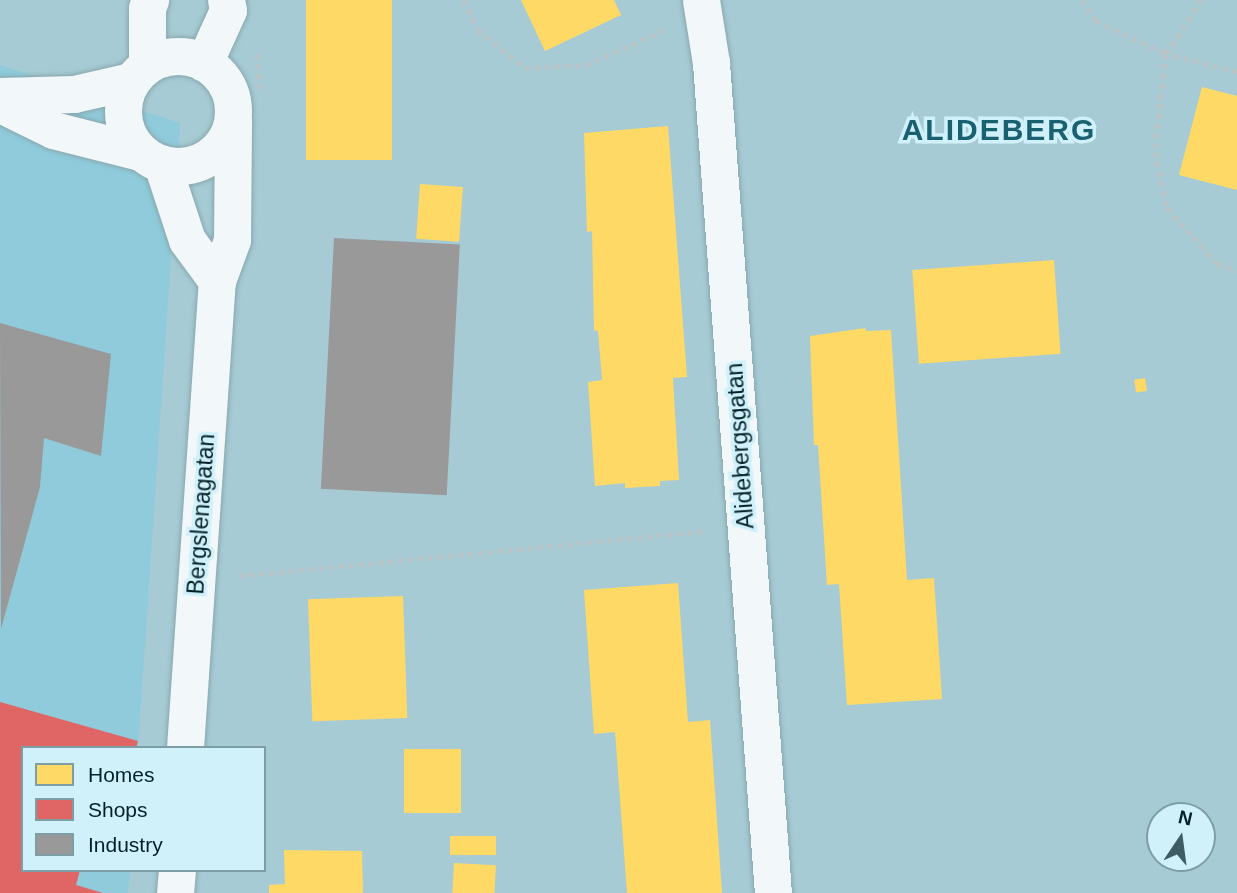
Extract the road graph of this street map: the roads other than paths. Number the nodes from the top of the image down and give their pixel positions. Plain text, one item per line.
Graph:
1 (149, 0) edge
2 (226, 0) edge
3 (702, 6) edge
4 (204, 63) junction
5 (139, 73) junction
6 (0, 96) edge
7 (0, 104) edge
8 (233, 121) junction
9 (151, 158) junction
10 (217, 281) junction
11 (185, 746) edge
12 (177, 872) edge
13 (175, 893) edge
14 (773, 893) edge

1 - 5 street
2 - 4 street
3 - 14 street, Alidebergsgatan
4 - 5 street
4 - 8 street
5 - 6 street
5 - 9 street
7 - 9 street
8 - 9 street
8 - 10 street, Bergslenagatan
9 - 10 street
10 - 11 street, Bergslenagatan
12 - 13 street

